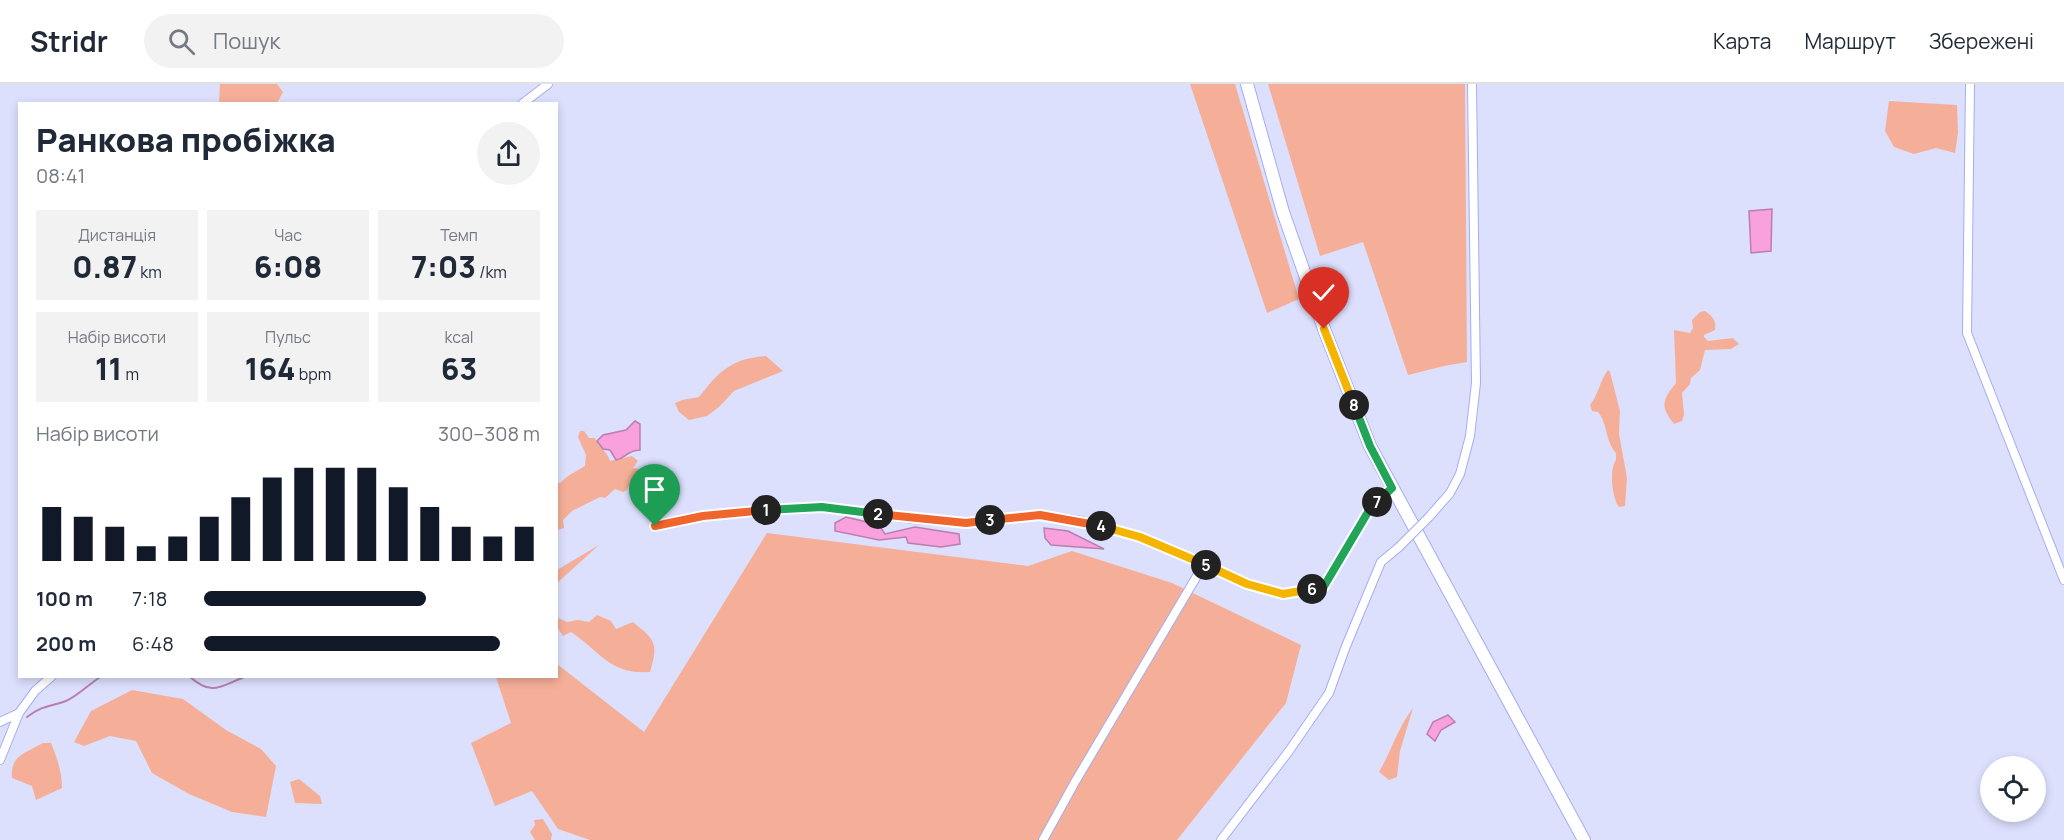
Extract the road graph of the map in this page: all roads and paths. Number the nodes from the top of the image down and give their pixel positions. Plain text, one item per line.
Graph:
1 (548, 84) edge
2 (1247, 84) edge
3 (1472, 84) edge
4 (1970, 84) edge
5 (525, 102) edge
6 (1392, 488) junction
7 (655, 526) dead end
8 (1204, 564) junction
9 (2064, 580) edge
10 (50, 678) edge
11 (19, 713) junction
12 (0, 722) edge
13 (0, 760) edge
14 (1043, 840) edge
15 (1221, 840) edge
16 (1584, 840) edge

1 - 5 street
2 - 6 main road
3 - 15 street, bridge
4 - 9 street
6 - 8 street
6 - 16 main road
7 - 8 street
8 - 14 street
10 - 11 street
11 - 12 street
11 - 13 street

